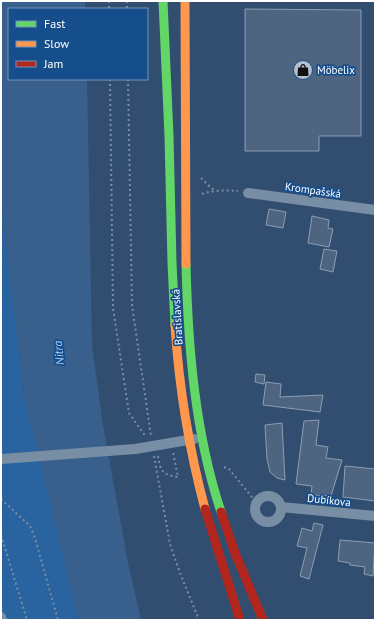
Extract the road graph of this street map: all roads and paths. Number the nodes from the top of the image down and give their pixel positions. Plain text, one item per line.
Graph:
1 (163, 1) edge
2 (185, 1) edge
3 (110, 80) edge
4 (128, 80) edge
5 (201, 178) dead end
6 (216, 191) junction
7 (233, 191) dead end
8 (248, 193) dead end
9 (202, 194) dead end
10 (375, 210) edge
11 (202, 438) junction
12 (188, 440) junction
13 (172, 443) junction
14 (153, 447) junction
15 (1, 459) edge
16 (224, 467) dead end
17 (1, 499) edge
18 (256, 502) junction
19 (281, 507) junction
20 (375, 516) edge
21 (1, 535) edge
22 (1, 617) edge
23 (2, 620) edge
24 (27, 620) edge
25 (58, 620) edge
26 (199, 620) edge
27 (240, 620) edge
28 (263, 620) edge

1 - 12 main road, Bratislavská
2 - 11 main road, Bratislavská
3 - 14 path
4 - 14 path
5 - 6 path
6 - 7 path
6 - 9 path
8 - 10 street, Krompašská
11 - 12 street
11 - 28 main road, Bratislavská
12 - 13 street
12 - 27 main road, Bratislavská
13 - 14 street
13 - 14 path
14 - 15 street
14 - 26 path
16 - 18 path
17 - 25 path
18 - 19 street
18 - 19 street
19 - 20 street, Dubíkova
21 - 24 path
22 - 23 street

